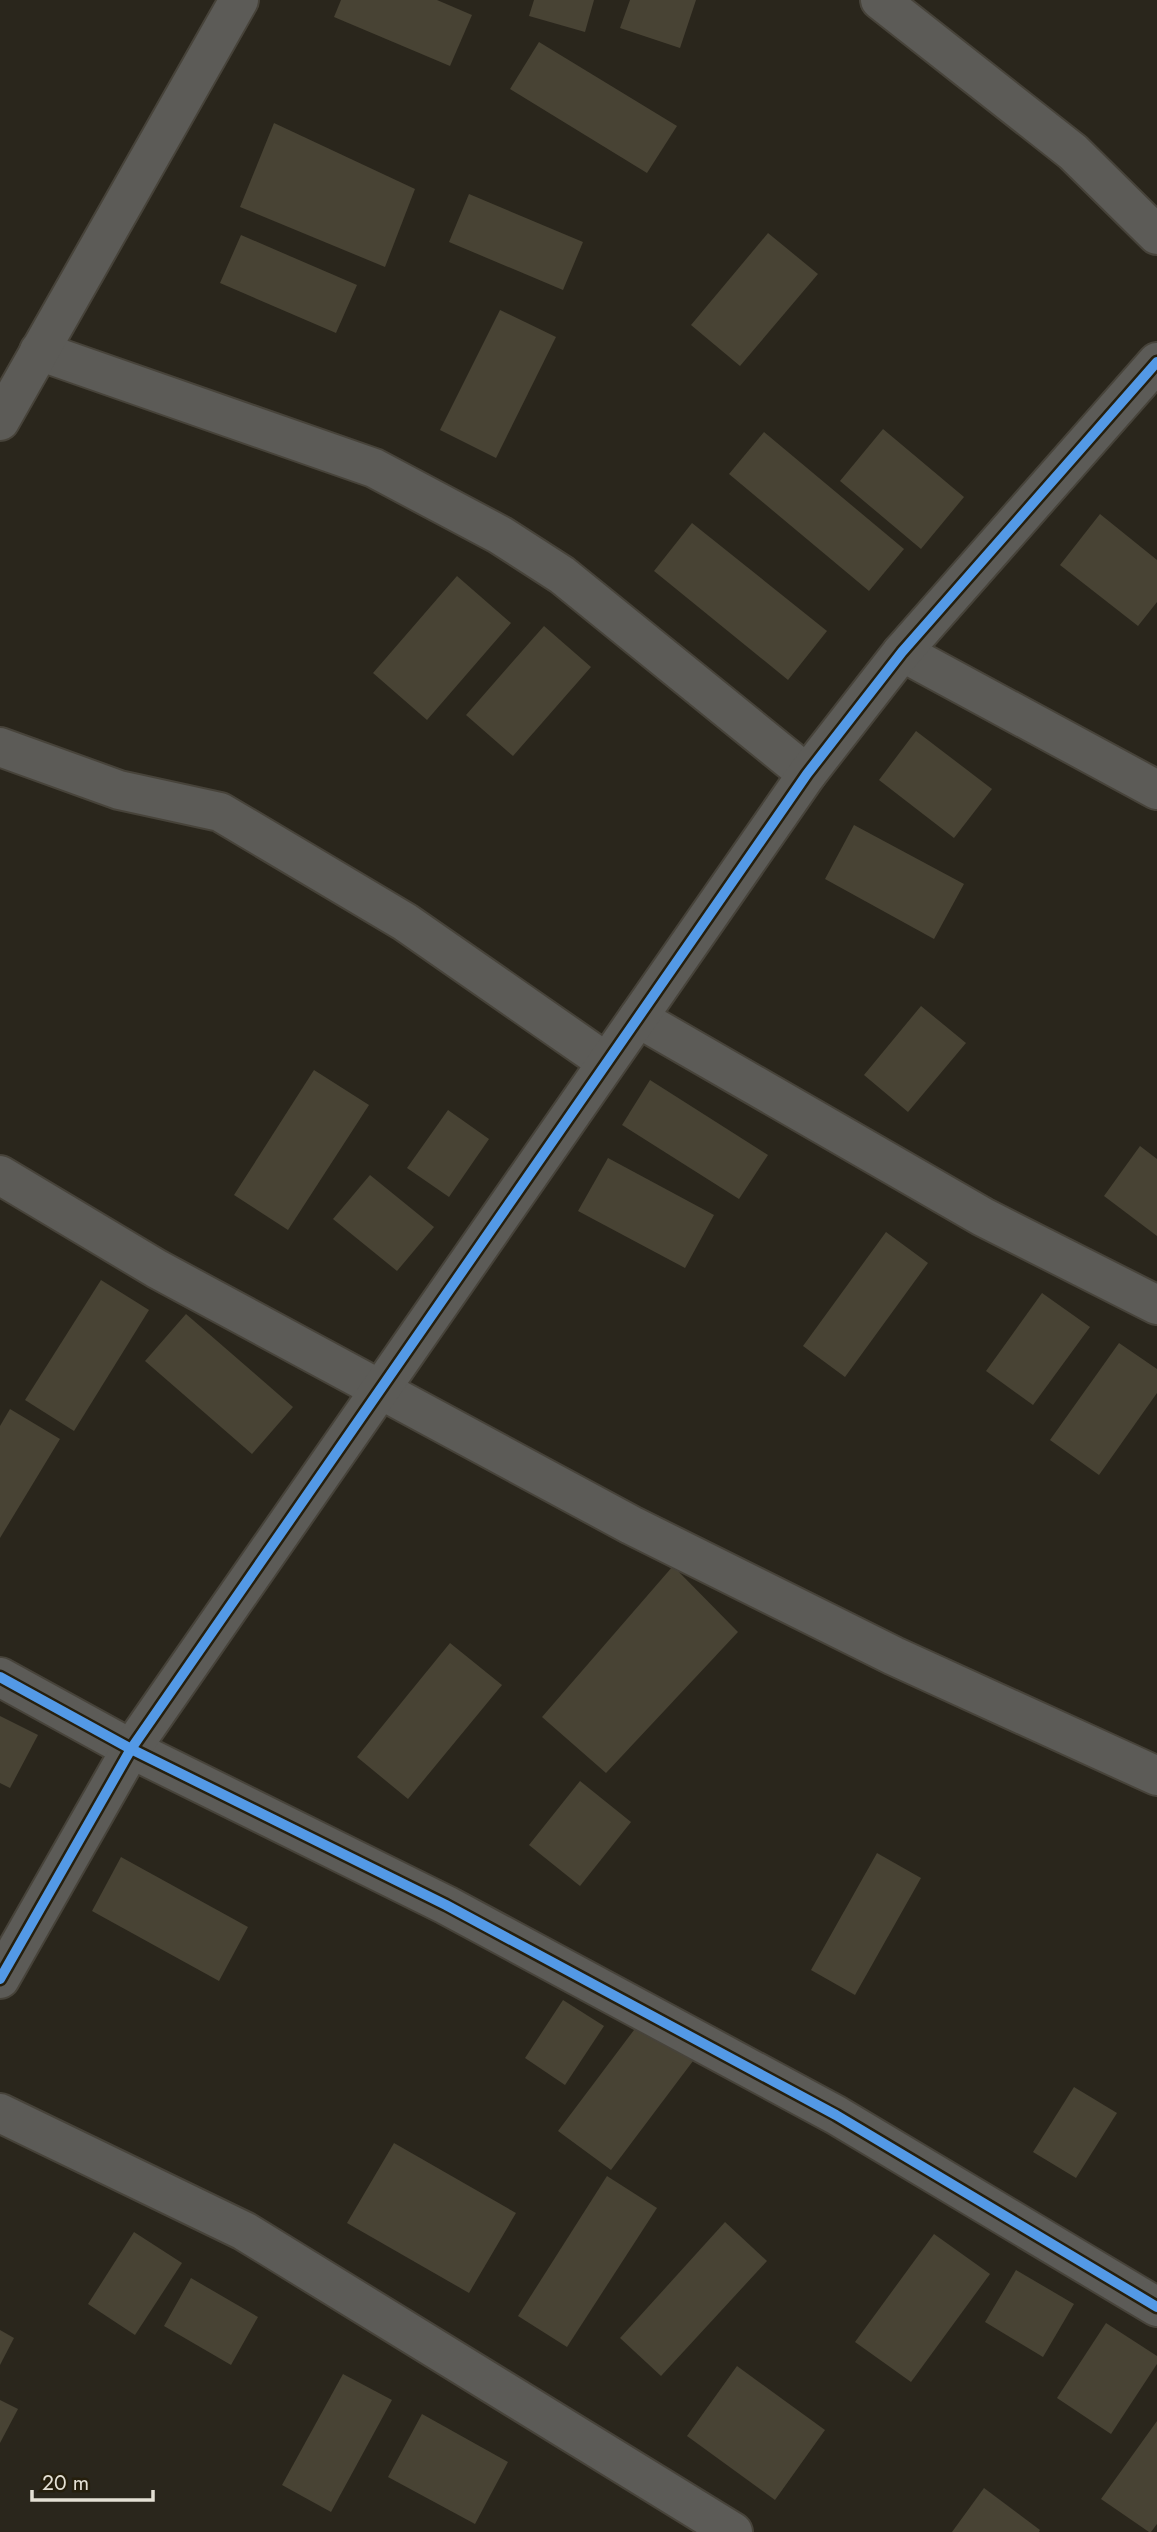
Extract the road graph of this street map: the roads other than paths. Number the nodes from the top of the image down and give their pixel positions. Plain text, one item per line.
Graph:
1 (239, 0) edge
2 (880, 0) edge
3 (1157, 235) edge
4 (39, 351) junction
5 (1157, 362) edge
6 (0, 421) edge
7 (902, 652) junction
8 (0, 747) edge
9 (807, 774) junction
10 (1157, 790) edge
11 (638, 1018) junction
12 (606, 1062) junction
13 (0, 1175) edge
14 (1157, 1305) edge
15 (378, 1390) junction
16 (0, 1677) edge
17 (131, 1749) junction
18 (1157, 1776) edge
19 (0, 1979) edge
20 (0, 2113) edge
21 (1157, 2307) edge
22 (733, 2532) edge

1 - 4 street
2 - 3 street
4 - 6 street
4 - 9 street
5 - 7 street
7 - 9 street
7 - 10 street
8 - 12 street
9 - 11 street
11 - 12 street
11 - 14 street
12 - 15 street
13 - 15 street
15 - 17 street
15 - 18 street
16 - 17 street
17 - 19 street
17 - 21 street
20 - 22 street

